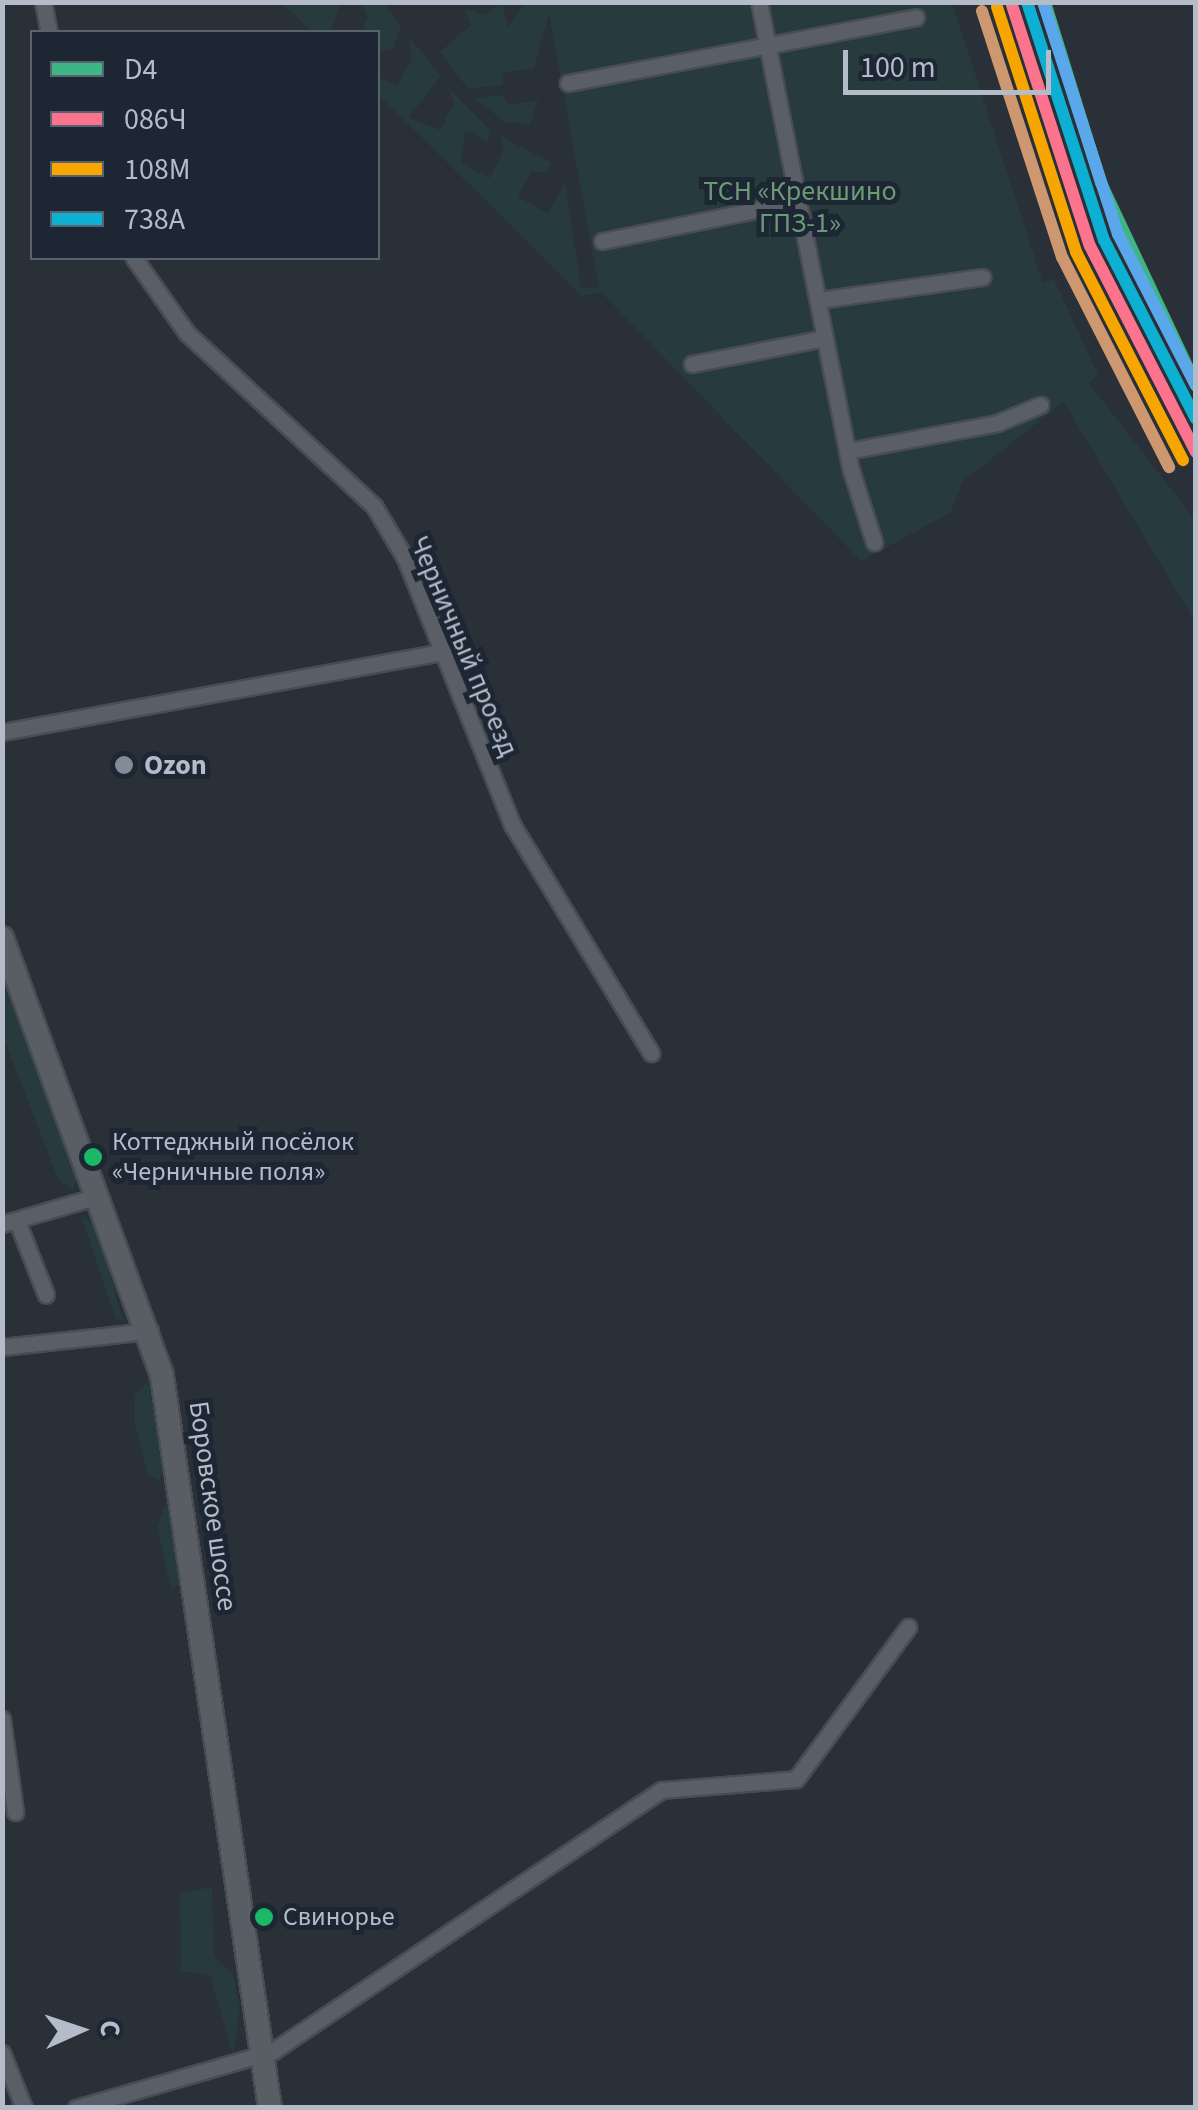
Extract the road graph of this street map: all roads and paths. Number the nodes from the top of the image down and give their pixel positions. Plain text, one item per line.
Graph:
1 (42, 2) edge
2 (759, 2) edge
3 (916, 17) dead end
4 (49, 30) edge
5 (768, 45) junction
6 (568, 83) dead end
7 (800, 201) junction
8 (602, 241) dead end
9 (135, 260) edge
10 (982, 277) dead end
11 (820, 300) junction
12 (824, 338) junction
13 (692, 364) dead end
14 (1040, 405) dead end
15 (848, 451) junction
16 (874, 542) dead end
17 (444, 652) junction
18 (2, 732) edge
19 (2, 938) edge
20 (650, 1053) dead end
21 (98, 1196) junction
22 (10, 1222) edge
23 (46, 1295) dead end
24 (150, 1330) junction
25 (2, 1347) edge
26 (908, 1627) dead end
27 (2, 1719) edge
28 (15, 1812) dead end
29 (2, 2053) edge
30 (263, 2054) junction
31 (24, 2108) edge
32 (76, 2108) edge
33 (270, 2108) edge

1 - 4 street
2 - 5 street
3 - 5 street
5 - 6 street
5 - 7 street
7 - 8 street
7 - 11 street
9 - 17 street, Черничный проезд
10 - 11 street
11 - 12 street
12 - 13 street
12 - 15 street
14 - 15 street
15 - 16 street
17 - 18 street
17 - 20 street, Черничный проезд
19 - 21 main road, Боровское шоссе
21 - 22 street
21 - 24 main road, Боровское шоссе
22 - 23 street
24 - 25 street
24 - 30 main road, Боровское шоссе
26 - 30 street
27 - 28 street
29 - 31 street
30 - 32 street
30 - 33 main road, Боровское шоссе

